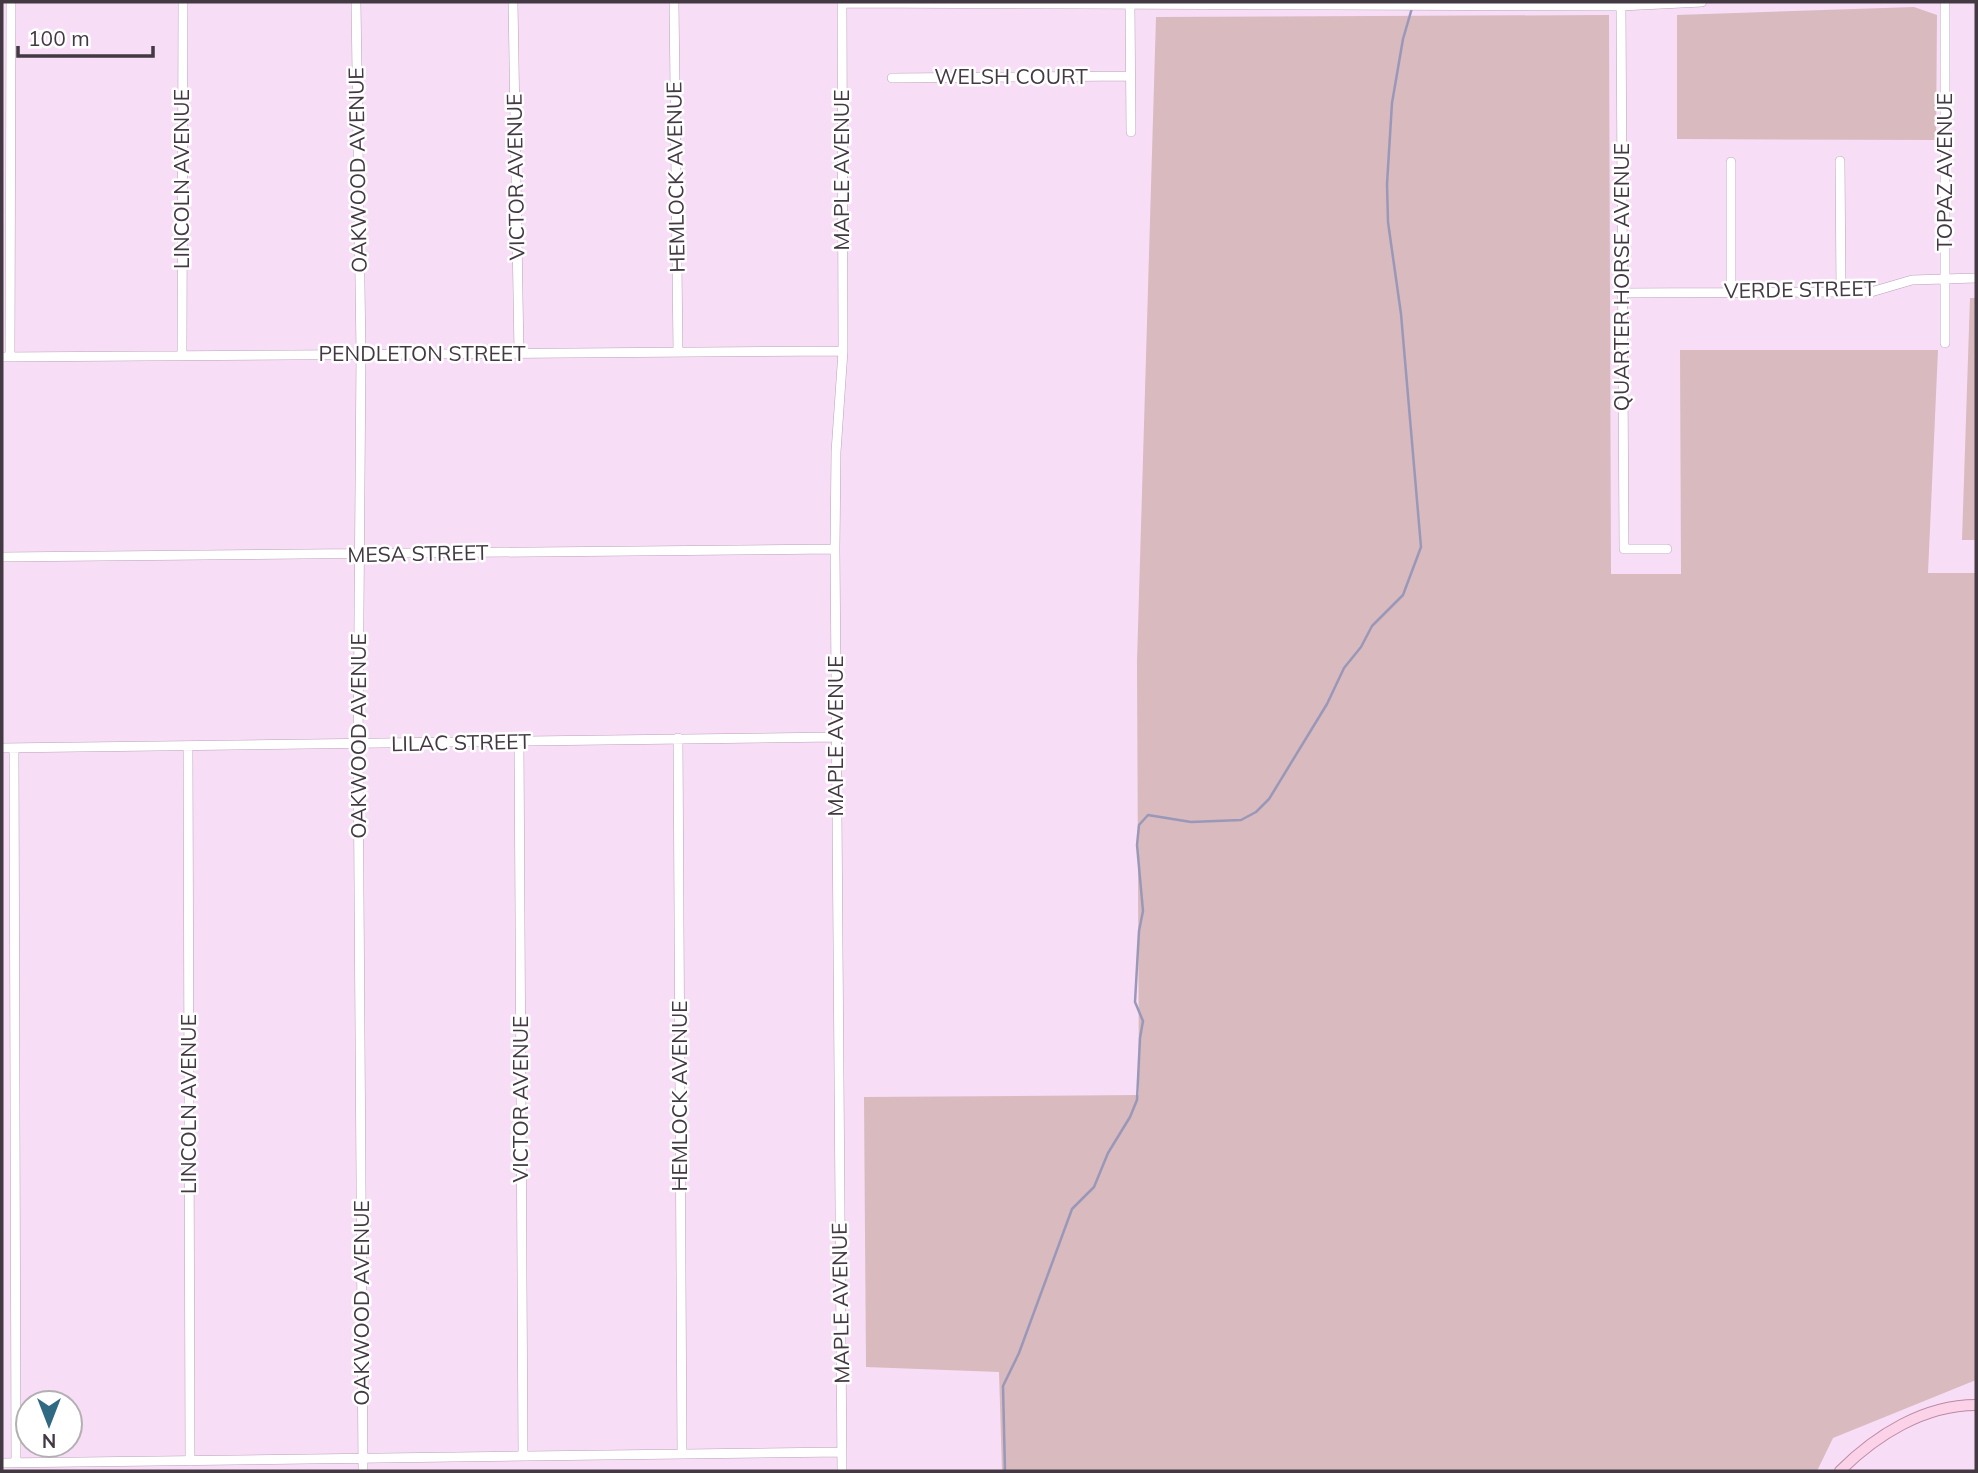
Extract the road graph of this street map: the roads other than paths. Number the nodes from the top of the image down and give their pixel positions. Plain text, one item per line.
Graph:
1 (11, 2) edge
2 (183, 2) edge
3 (356, 2) edge
4 (513, 2) edge
5 (674, 2) edge
6 (842, 2) edge
7 (1702, 2) edge
8 (1945, 2) edge
9 (1401, 3) edge
10 (1130, 5) junction
11 (1621, 6) junction
12 (1130, 76) junction
13 (892, 78) dead end
14 (1131, 132) dead end
15 (1840, 161) dead end
16 (1731, 162) dead end
17 (1945, 278) junction
18 (1976, 278) edge
19 (1841, 291) junction
20 (1731, 292) junction
21 (1621, 293) junction
22 (1945, 343) dead end
23 (843, 351) junction
24 (678, 352) junction
25 (519, 353) junction
26 (361, 354) junction
27 (182, 355) junction
28 (6, 357) edge
29 (835, 549) junction
30 (1667, 549) dead end
31 (359, 555) junction
32 (2, 557) edge
33 (837, 737) junction
34 (678, 738) junction
35 (519, 742) junction
36 (358, 744) junction
37 (188, 747) junction
38 (2, 748) edge
39 (14, 748) junction
40 (1976, 1405) edge
41 (842, 1452) junction
42 (682, 1453) junction
43 (523, 1455) junction
44 (363, 1458) junction
45 (190, 1461) junction
46 (2, 1463) edge
47 (16, 1463) junction
48 (363, 1471) edge
49 (842, 1471) edge
50 (1840, 1471) edge

1 - 28 street
2 - 27 street, LINCOLN AVENUE
3 - 26 street, OAKWOOD AVENUE
4 - 25 street, VICTOR AVENUE
5 - 24 street, HEMLOCK AVENUE
6 - 10 street
6 - 23 street, MAPLE AVENUE
7 - 11 street
8 - 17 street, TOPAZ AVENUE
9 - 10 street
9 - 11 street
10 - 12 street
11 - 21 street, QUARTER HORSE AVENUE
12 - 13 street, WELSH COURT
12 - 14 street
15 - 19 street
16 - 20 street
17 - 18 street, VERDE STREET
17 - 19 street, VERDE STREET
17 - 22 street, TOPAZ AVENUE
19 - 20 street, VERDE STREET
20 - 21 street, VERDE STREET
21 - 30 street, QUARTER HORSE AVENUE
23 - 24 street, PENDLETON STREET
23 - 29 street, MAPLE AVENUE
24 - 25 street, PENDLETON STREET
25 - 26 street, PENDLETON STREET
26 - 27 street, PENDLETON STREET
26 - 31 street, OAKWOOD AVENUE
27 - 28 street, PENDLETON STREET
29 - 31 street, MESA STREET
29 - 33 street, MAPLE AVENUE
31 - 32 street, MESA STREET
31 - 36 street, OAKWOOD AVENUE
33 - 34 street, LILAC STREET
33 - 41 street, MAPLE AVENUE
34 - 35 street, LILAC STREET
34 - 42 street, HEMLOCK AVENUE
35 - 36 street, LILAC STREET
35 - 43 street, VICTOR AVENUE
36 - 37 street, LILAC STREET
36 - 44 street, OAKWOOD AVENUE
37 - 39 street, LILAC STREET
37 - 45 street, LINCOLN AVENUE
38 - 39 street, LILAC STREET
39 - 47 street
40 - 50 main road
41 - 42 street
41 - 49 street, MAPLE AVENUE
42 - 43 street
43 - 44 street
44 - 45 street
44 - 48 street, OAKWOOD AVENUE
45 - 47 street
46 - 47 street

